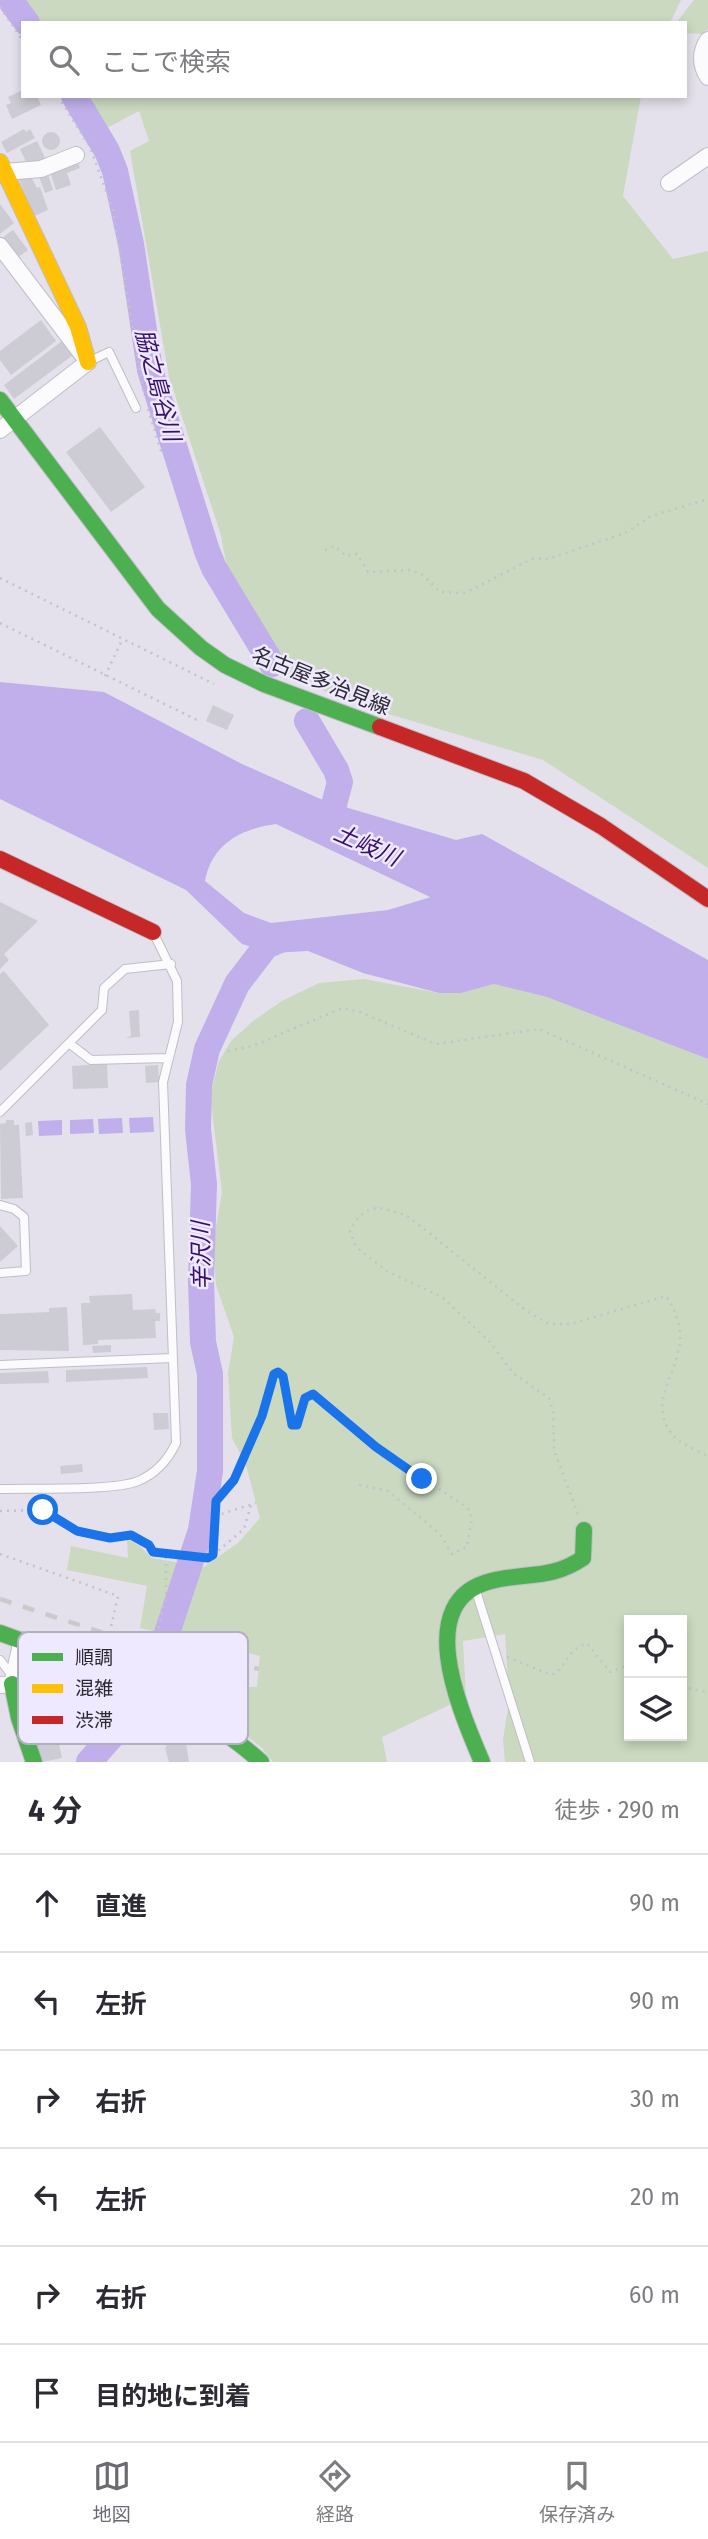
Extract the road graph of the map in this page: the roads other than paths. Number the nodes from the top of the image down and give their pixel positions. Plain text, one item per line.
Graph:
1 (708, 40) edge
2 (708, 77) edge
3 (76, 155) dead end
4 (708, 156) edge
5 (3, 167) edge
6 (669, 183) dead end
7 (0, 246) edge
8 (88, 362) junction
9 (0, 400) edge
10 (136, 408) dead end
11 (15, 419) junction
12 (0, 430) edge
13 (0, 859) edge
14 (708, 899) edge
15 (153, 932) joint
16 (171, 964) junction
17 (70, 1044) junction
18 (167, 1058) junction
19 (0, 1112) edge
20 (0, 1205) edge
21 (0, 1273) edge
22 (172, 1358) junction
23 (0, 1365) edge
24 (0, 1489) edge
25 (584, 1530) road end
26 (475, 1588) junction
27 (0, 1633) edge
28 (18, 1639) edge
29 (18, 1652) edge
30 (0, 1660) edge
31 (8, 1682) edge
32 (18, 1715) edge
33 (28, 1744) edge
34 (242, 1744) edge
35 (34, 1762) edge
36 (261, 1762) edge
37 (482, 1762) edge
38 (530, 1762) edge

1 - 2 street
3 - 5 street
4 - 6 street
5 - 8 street
7 - 8 street
8 - 10 lane
8 - 11 street
9 - 11 street, 名古屋多治見線
11 - 12 street
11 - 14 street, 名古屋多治見線
13 - 15 street
15 - 16 lane
16 - 17 lane
16 - 18 lane
17 - 18 lane
17 - 19 lane
18 - 22 lane
20 - 21 lane
22 - 23 lane
22 - 24 lane
25 - 26 street
26 - 37 street
26 - 38 lane
27 - 28 street
29 - 31 street
30 - 31 lane
31 - 32 street
33 - 35 street
34 - 36 street

